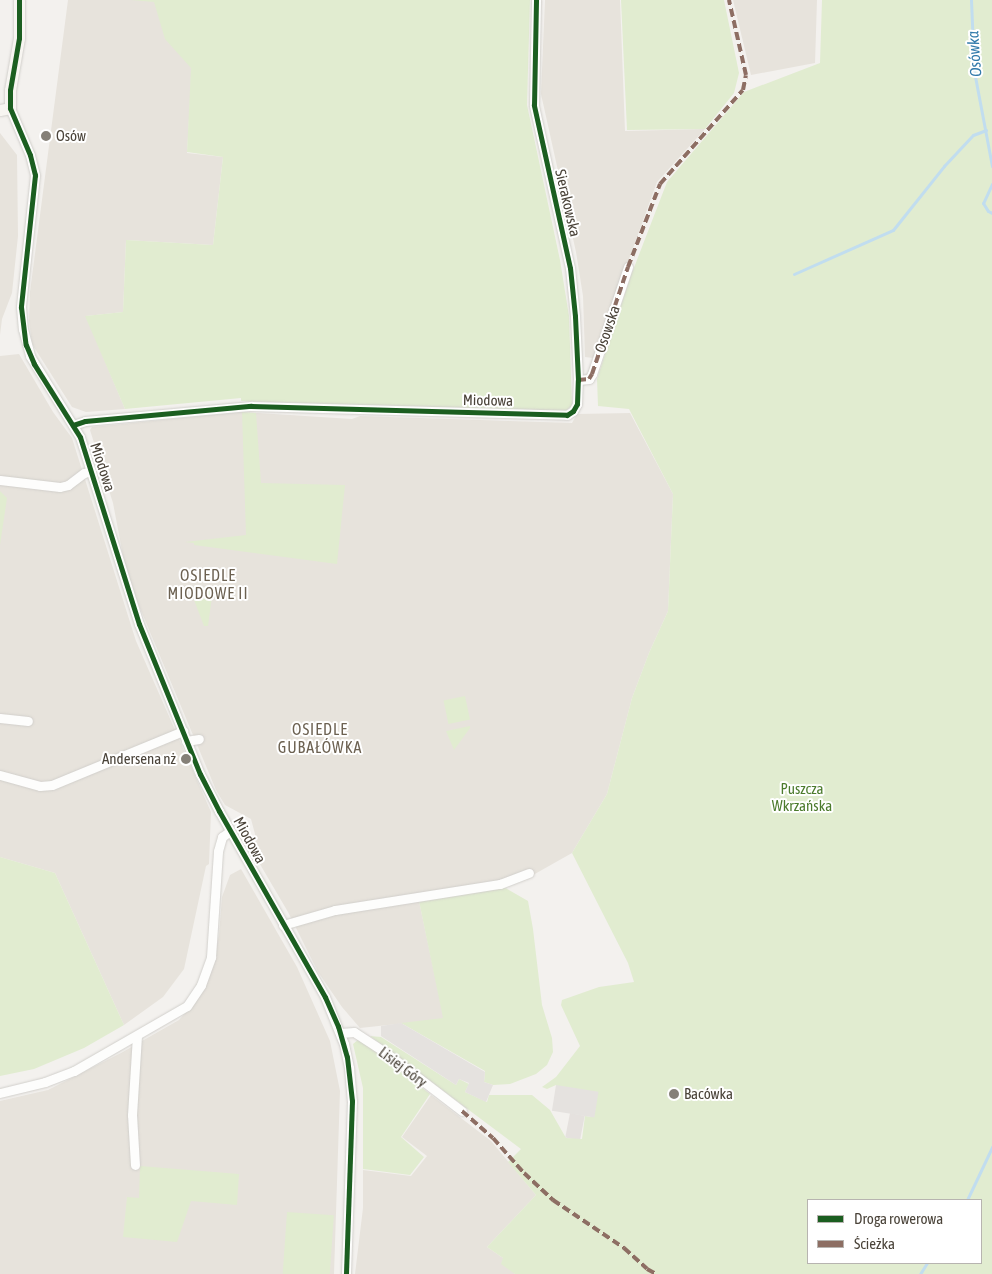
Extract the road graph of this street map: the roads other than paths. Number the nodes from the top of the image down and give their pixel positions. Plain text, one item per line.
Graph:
1 (20, 0) edge
2 (536, 0) edge
3 (5, 109) edge
4 (628, 267) dead end
5 (578, 380) junction
6 (573, 411) joint
7 (73, 424) junction
8 (91, 471) junction
9 (0, 480) edge
10 (0, 718) edge
11 (28, 722) dead end
12 (183, 731) junction
13 (199, 738) dead end
14 (186, 741) junction
15 (0, 775) edge
16 (230, 831) junction
17 (529, 873) dead end
18 (283, 925) junction
19 (340, 1033) junction
20 (137, 1036) junction
21 (0, 1093) edge
22 (462, 1112) dead end
23 (135, 1165) dead end
24 (346, 1274) edge

1 - 3 street, Miodowa
2 - 5 street, Sierakowska
3 - 7 street, Miodowa
4 - 5 street, Osowska
5 - 6 street, Sierakowska
6 - 7 street, Miodowa
7 - 8 street, Miodowa
8 - 9 street
8 - 12 street, Miodowa
10 - 11 street
12 - 14 street, Miodowa
12 - 15 street
13 - 14 street
14 - 16 street, Miodowa
16 - 18 street, Miodowa
16 - 20 street
17 - 18 street
18 - 19 street, Miodowa
19 - 22 street, Lisiej Góry
19 - 24 street, Miodowa
20 - 21 street
20 - 23 street

